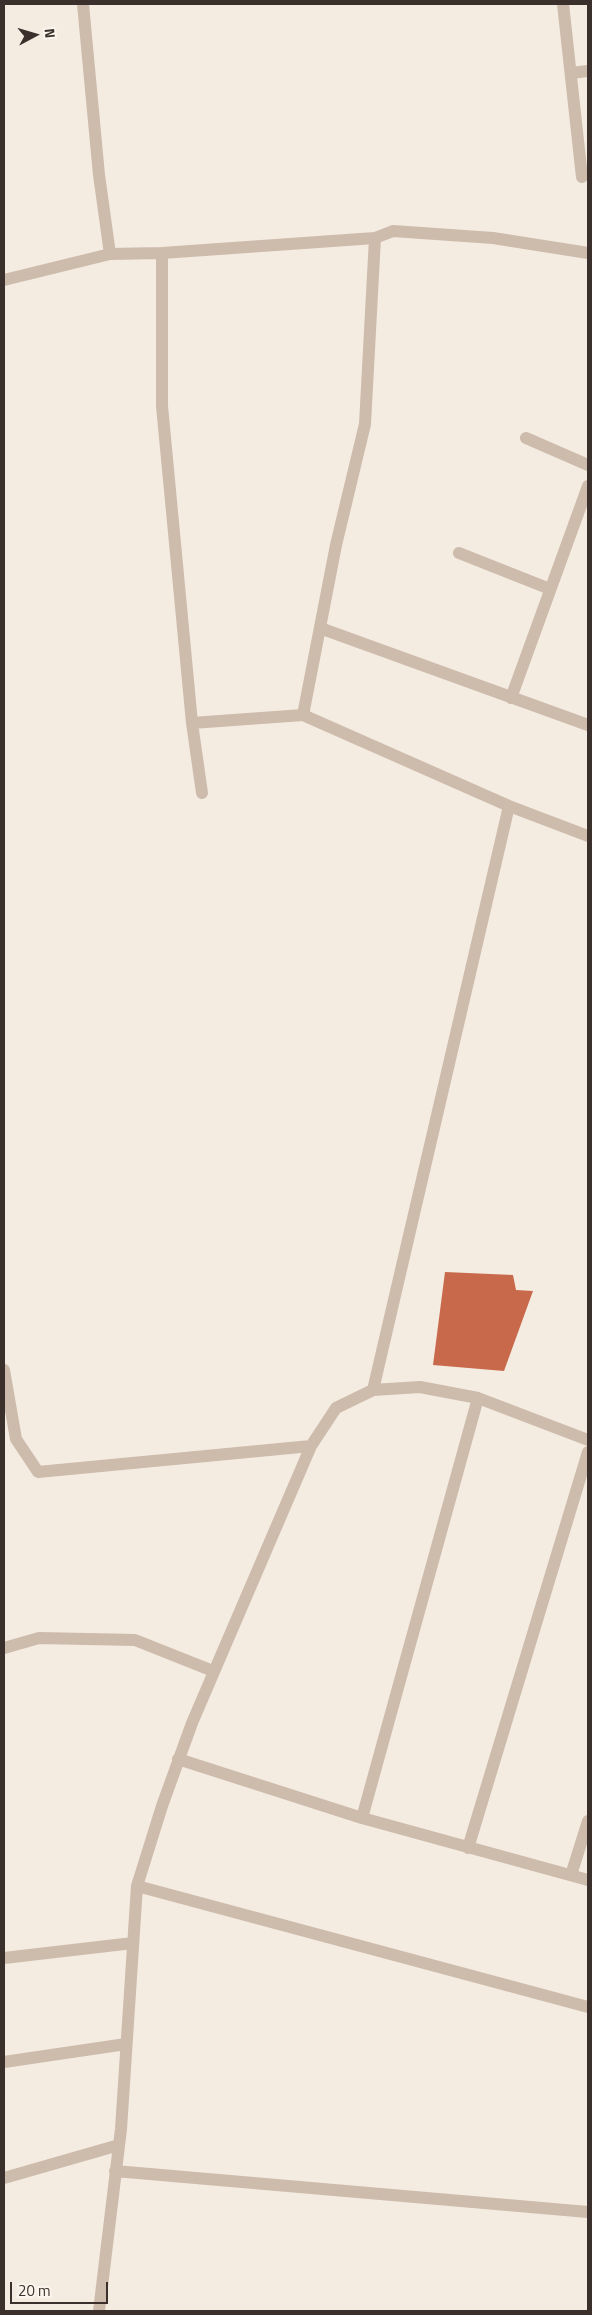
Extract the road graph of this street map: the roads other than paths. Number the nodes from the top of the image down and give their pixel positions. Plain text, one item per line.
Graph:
1 (83, 4) edge
2 (563, 4) edge
3 (588, 71) edge
4 (571, 73) junction
5 (582, 177) dead end
6 (375, 238) junction
7 (162, 253) junction
8 (588, 253) edge
9 (110, 254) junction
10 (4, 280) edge
11 (526, 438) dead end
12 (588, 465) edge
13 (588, 486) edge
14 (460, 553) dead end
15 (550, 589) junction
16 (320, 628) junction
17 (511, 698) junction
18 (303, 715) junction
19 (192, 723) junction
20 (588, 725) edge
21 (202, 793) dead end
22 (509, 806) junction
23 (588, 836) edge
24 (4, 1370) edge
25 (373, 1390) junction
26 (478, 1398) junction
27 (588, 1440) edge
28 (311, 1446) junction
29 (588, 1452) edge
30 (4, 1648) edge
31 (213, 1671) junction
32 (178, 1759) junction
33 (362, 1818) junction
34 (588, 1822) edge
35 (468, 1848) junction
36 (571, 1875) junction
37 (588, 1880) edge
38 (137, 1886) junction
39 (133, 1943) junction
40 (4, 1958) edge
41 (588, 2007) edge
42 (126, 2044) junction
43 (4, 2062) edge
44 (119, 2145) junction
45 (115, 2171) junction
46 (4, 2178) edge
47 (588, 2212) edge
48 (99, 2311) edge

1 - 9 street
2 - 4 street
3 - 4 street
4 - 5 street
6 - 7 street
6 - 8 street
6 - 16 street
7 - 9 street
7 - 19 street
9 - 10 street
11 - 12 street
13 - 15 street
14 - 15 street
15 - 17 street
16 - 17 street
16 - 18 street
17 - 20 street
18 - 19 street
18 - 22 street
19 - 21 street
22 - 23 street
22 - 25 street
24 - 28 street
25 - 26 street
25 - 28 street
26 - 27 street
26 - 33 street
28 - 31 street
29 - 35 street
30 - 31 street
31 - 32 street
32 - 33 street
32 - 38 street
33 - 35 street
34 - 36 street
35 - 36 street
36 - 37 street
38 - 39 street
38 - 41 street
39 - 40 street
39 - 42 street
42 - 43 street
42 - 44 street
44 - 45 street
44 - 46 street
45 - 47 street
45 - 48 street

